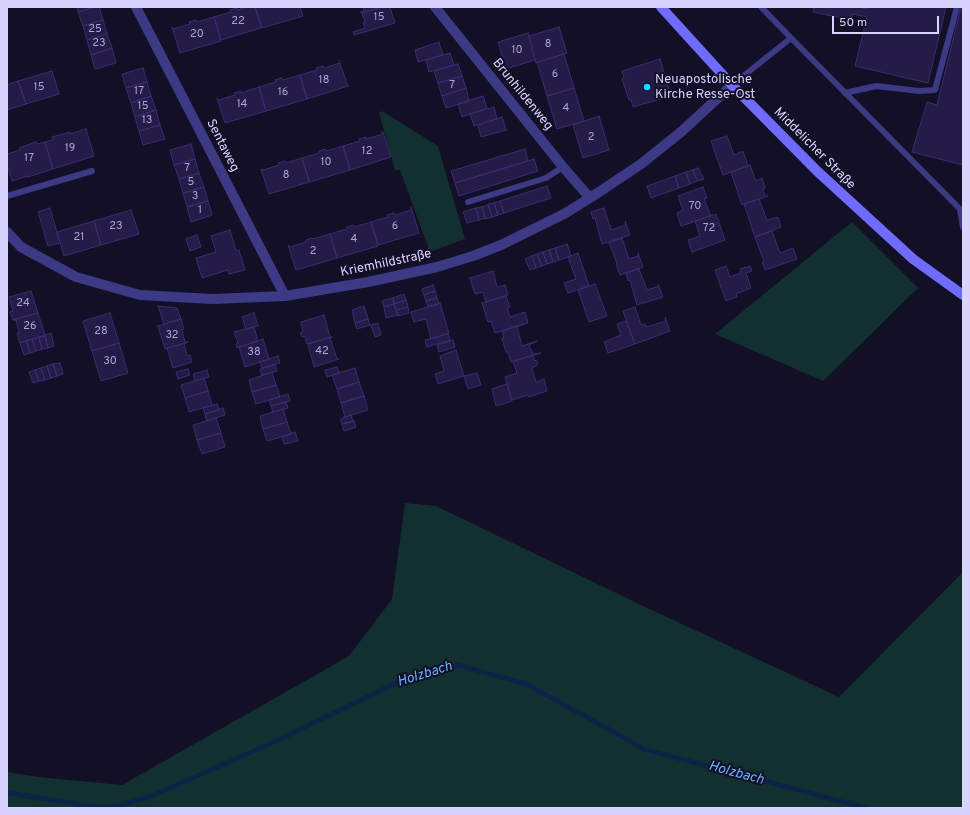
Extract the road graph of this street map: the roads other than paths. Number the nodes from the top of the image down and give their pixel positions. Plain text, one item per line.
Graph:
1 (136, 7) edge
2 (435, 7) edge
3 (660, 7) edge
4 (761, 7) edge
5 (957, 7) edge
6 (790, 38) junction
7 (732, 84) junction
8 (845, 93) junction
9 (563, 167) junction
10 (92, 172) dead end
11 (7, 196) edge
12 (590, 198) junction
13 (468, 202) dead end
14 (963, 227) edge
15 (7, 232) edge
16 (963, 295) edge
17 (285, 296) junction

1 - 17 street, Sentaweg
2 - 9 street, Brunhildenweg
3 - 7 street, Middelicher Straße
4 - 6 lane
5 - 8 lane
6 - 7 lane
6 - 8 lane
7 - 12 street, Kriemhildstraße
7 - 16 street, Middelicher Straße
8 - 14 lane
9 - 12 street, Brunhildenweg
9 - 13 lane
10 - 11 lane
12 - 17 street, Kriemhildstraße
15 - 17 street, Kriemhildstraße

